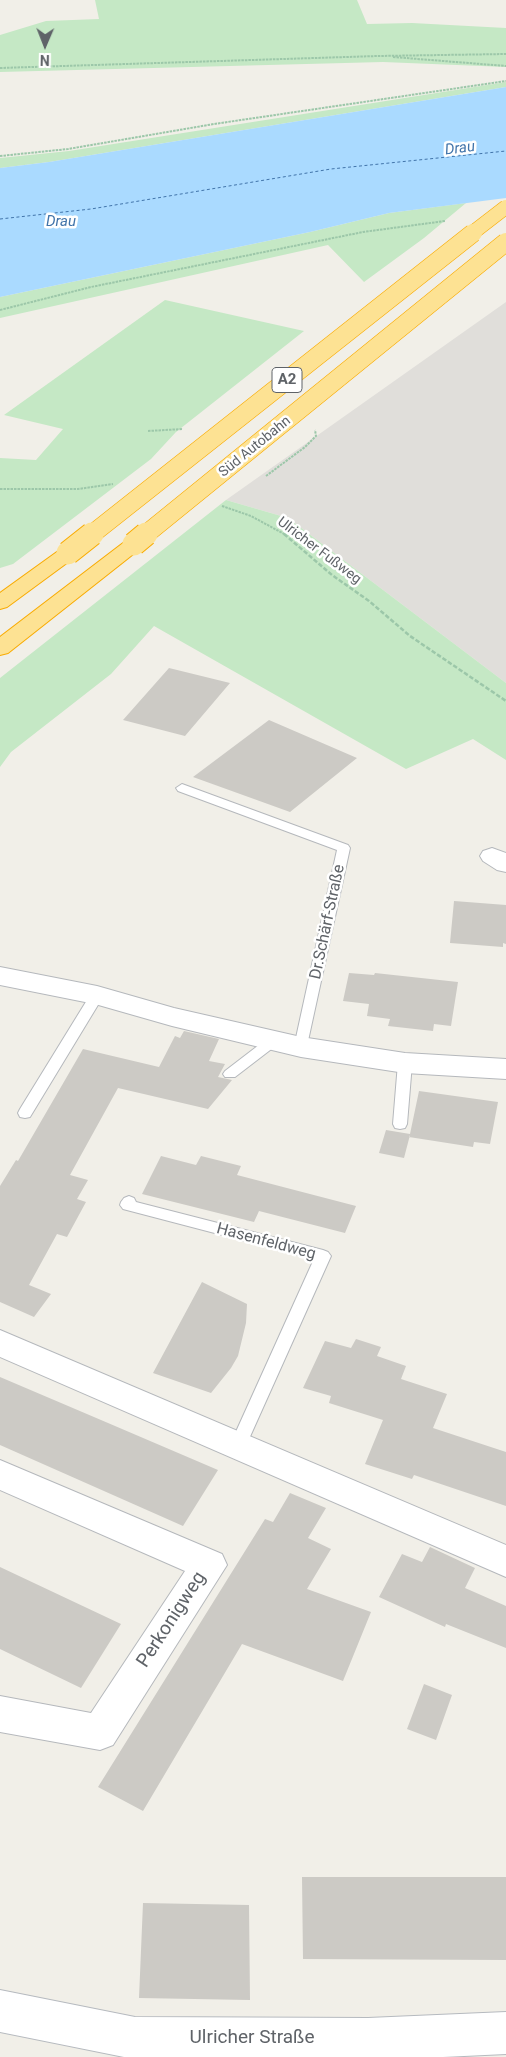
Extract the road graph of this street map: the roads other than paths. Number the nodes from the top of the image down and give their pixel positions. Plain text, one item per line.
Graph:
1 (506, 207) edge
2 (506, 242) edge
3 (0, 603) edge
4 (0, 648) edge
5 (182, 788) dead end
6 (0, 976) edge
7 (97, 995) junction
8 (273, 1041) junction
9 (301, 1047) junction
10 (405, 1062) junction
11 (506, 1069) edge
12 (230, 1074) dead end
13 (25, 1113) dead end
14 (400, 1124) dead end
15 (129, 1202) dead end
16 (0, 1343) edge
17 (238, 1446) junction
18 (0, 1474) edge
19 (506, 1561) edge
20 (0, 1714) edge
21 (0, 2011) edge
22 (506, 2033) edge

1 - 3 highway, Süd Autobahn / A2, bridge
2 - 4 highway, Süd Autobahn / A2, bridge
5 - 9 lane, Dr.Schärf-Straße
6 - 7 street
7 - 8 street
7 - 13 lane
8 - 9 street
8 - 12 lane
9 - 10 street
10 - 11 street
10 - 14 lane
15 - 17 lane, Hasenfeldweg
16 - 17 street
17 - 19 street
18 - 20 street, Perkonigweg
21 - 22 street, Ulricher Straße

